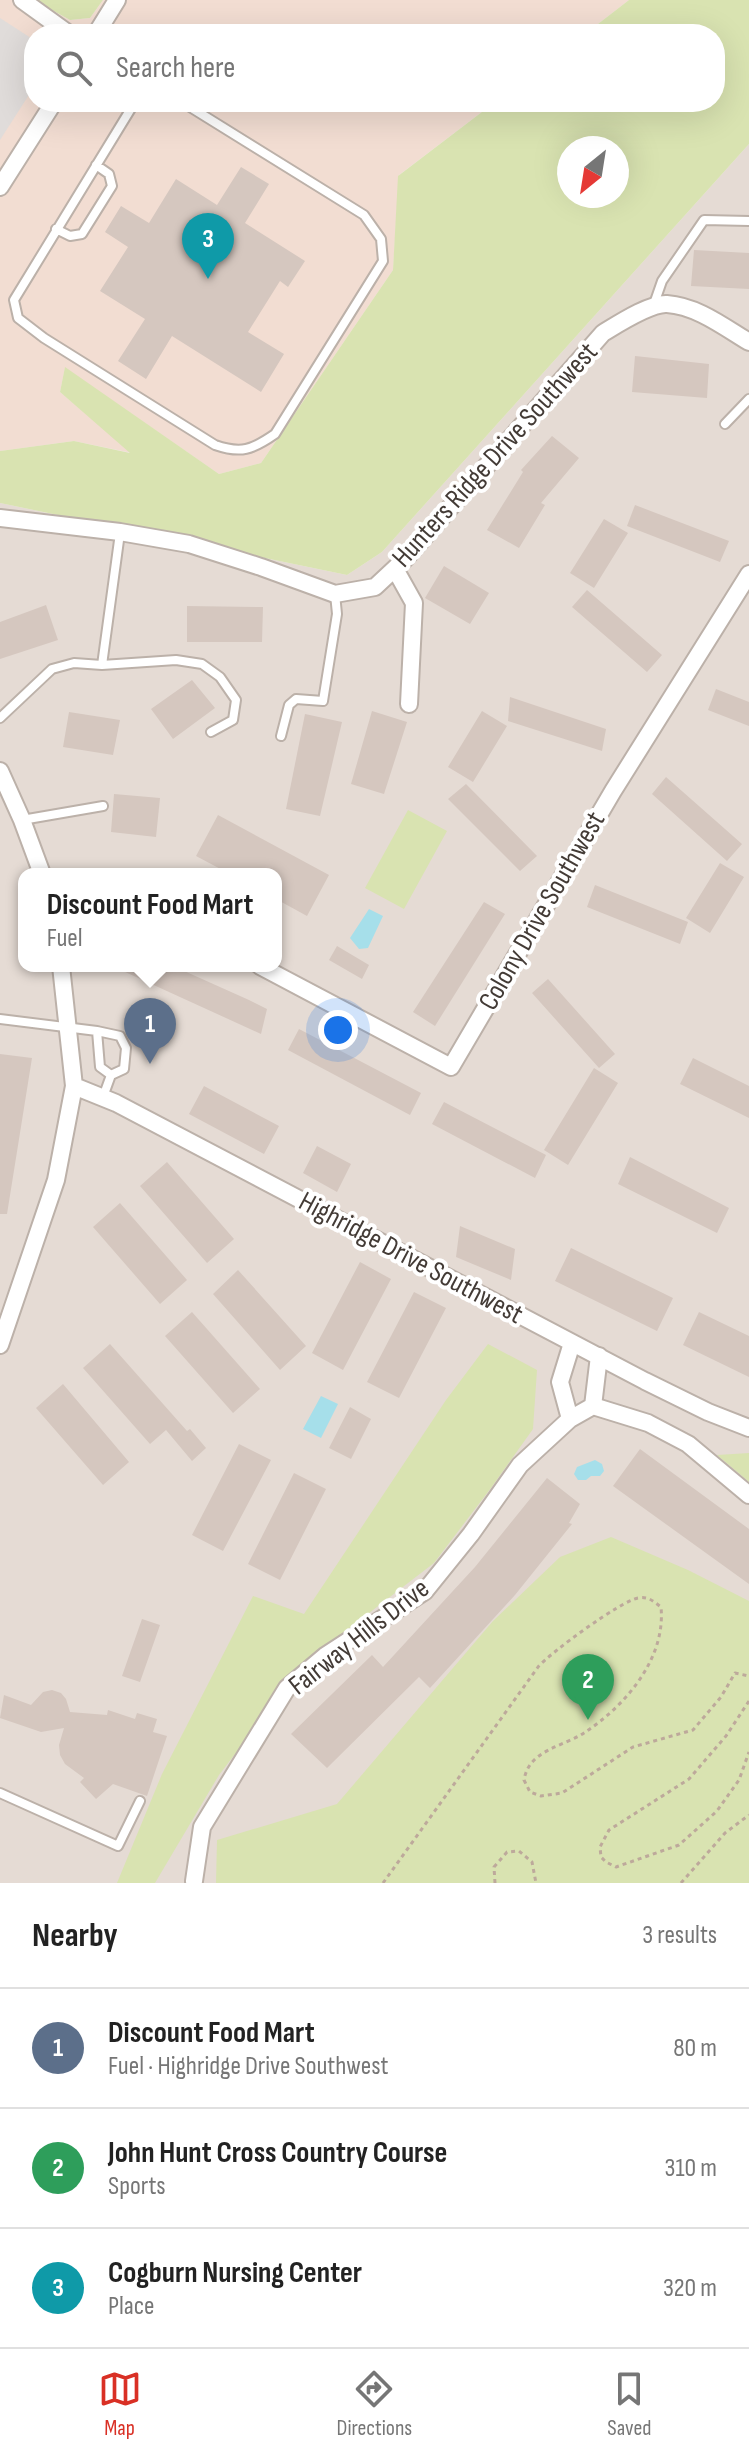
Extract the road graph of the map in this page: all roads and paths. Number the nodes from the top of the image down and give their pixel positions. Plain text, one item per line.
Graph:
1 (22, 0) edge
2 (117, 0) edge
3 (55, 24) edge
4 (102, 24) edge
5 (48, 112) edge
6 (129, 112) edge
7 (198, 112) edge
8 (96, 165) junction
9 (0, 187) edge
10 (749, 221) edge
11 (56, 229) junction
12 (652, 309) junction
13 (749, 342) edge
14 (749, 399) edge
15 (725, 424) dead end
16 (0, 518) edge
17 (120, 532) junction
18 (395, 569) junction
19 (749, 574) edge
20 (335, 594) junction
21 (102, 665) junction
22 (409, 704) dead end
23 (0, 718) edge
24 (211, 732) dead end
25 (281, 736) dead end
26 (0, 771) edge
27 (103, 806) dead end
28 (22, 820) junction
29 (40, 868) edge
30 (62, 972) edge
31 (271, 972) edge
32 (0, 1019) edge
33 (69, 1026) junction
34 (97, 1031) junction
35 (111, 1075) junction
36 (74, 1086) junction
37 (103, 1098) junction
38 (572, 1343) junction
39 (0, 1345) edge
40 (599, 1356) junction
41 (593, 1406) junction
42 (570, 1419) junction
43 (749, 1428) edge
44 (749, 1495) edge
45 (749, 1676) edge
46 (749, 1701) edge
47 (749, 1752) edge
48 (0, 1793) edge
49 (140, 1801) dead end
50 (749, 1815) edge
51 (194, 1881) edge
52 (383, 1883) edge
53 (495, 1883) edge
54 (536, 1883) edge
55 (681, 1883) edge

1 - 3 street
2 - 4 street
5 - 9 street
6 - 8 lane
7 - 11 lane
8 - 11 lane
8 - 11 lane
10 - 12 lane
12 - 13 street, Hunters Ridge Drive Southwest
12 - 18 street, Hunters Ridge Drive Southwest
14 - 15 lane
16 - 17 street, Hunters Ridge Drive Southwest
17 - 20 street, Hunters Ridge Drive Southwest
17 - 21 lane
18 - 20 street, Hunters Ridge Drive Southwest
18 - 22 street
19 - 31 street, Colony Drive Southwest
20 - 25 lane
21 - 23 lane
21 - 24 lane
26 - 28 street
27 - 28 lane
28 - 29 street
30 - 33 street
32 - 33 lane
33 - 34 lane
33 - 36 street
34 - 35 lane
34 - 35 lane
35 - 37 lane
36 - 37 street, Highridge Drive Southwest
36 - 39 street
37 - 38 street, Highridge Drive Southwest
38 - 40 street, Highridge Drive Southwest
38 - 42 street
40 - 41 street
40 - 43 street, Highridge Drive Southwest
41 - 42 street, Fairway Hills Drive
41 - 44 street
42 - 51 street, Fairway Hills Drive
45 - 52 path
46 - 47 path
48 - 49 lane
50 - 55 path
53 - 54 path

